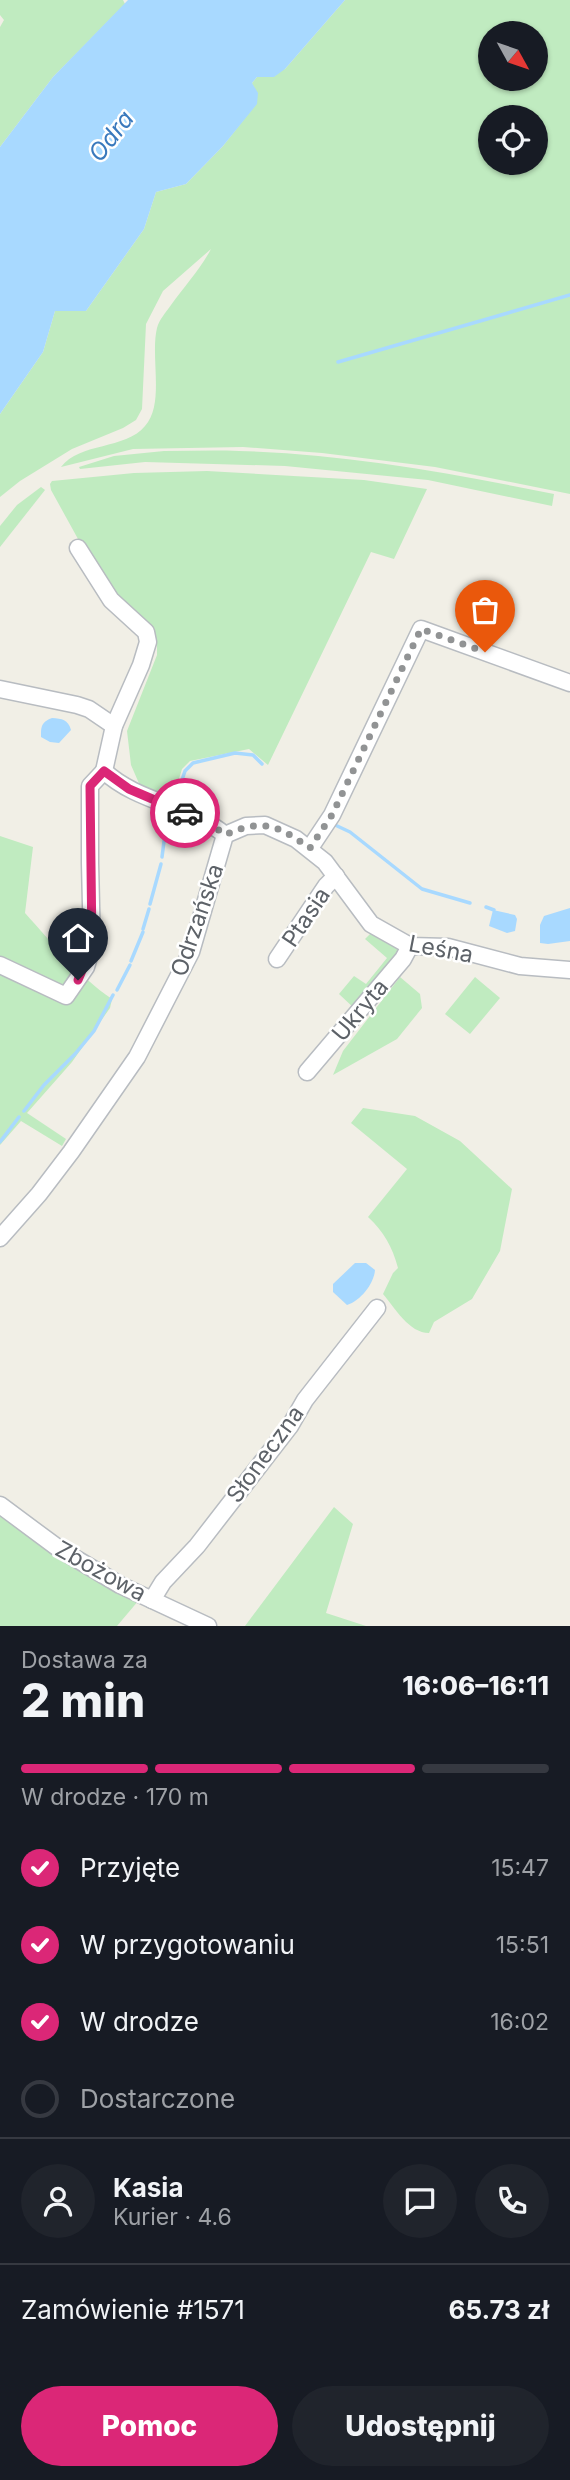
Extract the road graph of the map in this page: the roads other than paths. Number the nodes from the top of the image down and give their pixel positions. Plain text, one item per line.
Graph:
1 (78, 548) dead end
2 (570, 683) edge
3 (0, 689) edge
4 (114, 726) junction
5 (104, 771) junction
6 (225, 835) junction
7 (310, 848) junction
8 (337, 876) junction
9 (410, 946) junction
10 (277, 959) dead end
11 (0, 965) edge
12 (570, 970) edge
13 (307, 1072) dead end
14 (0, 1238) edge
15 (377, 1308) dead end
16 (0, 1504) edge
17 (152, 1600) junction
18 (208, 1626) edge

1 - 4 street
2 - 7 street
3 - 4 street
4 - 5 street
5 - 6 street
5 - 11 street
6 - 7 street, Odrzańska
6 - 14 street, Odrzańska
7 - 8 street, Leśna
8 - 9 street, Leśna
8 - 10 street, Ptasia
9 - 12 street, Leśna
9 - 13 street, Ukryta
15 - 17 street, Słoneczna
16 - 17 street, Zbożowa
17 - 18 street, Zbożowa

